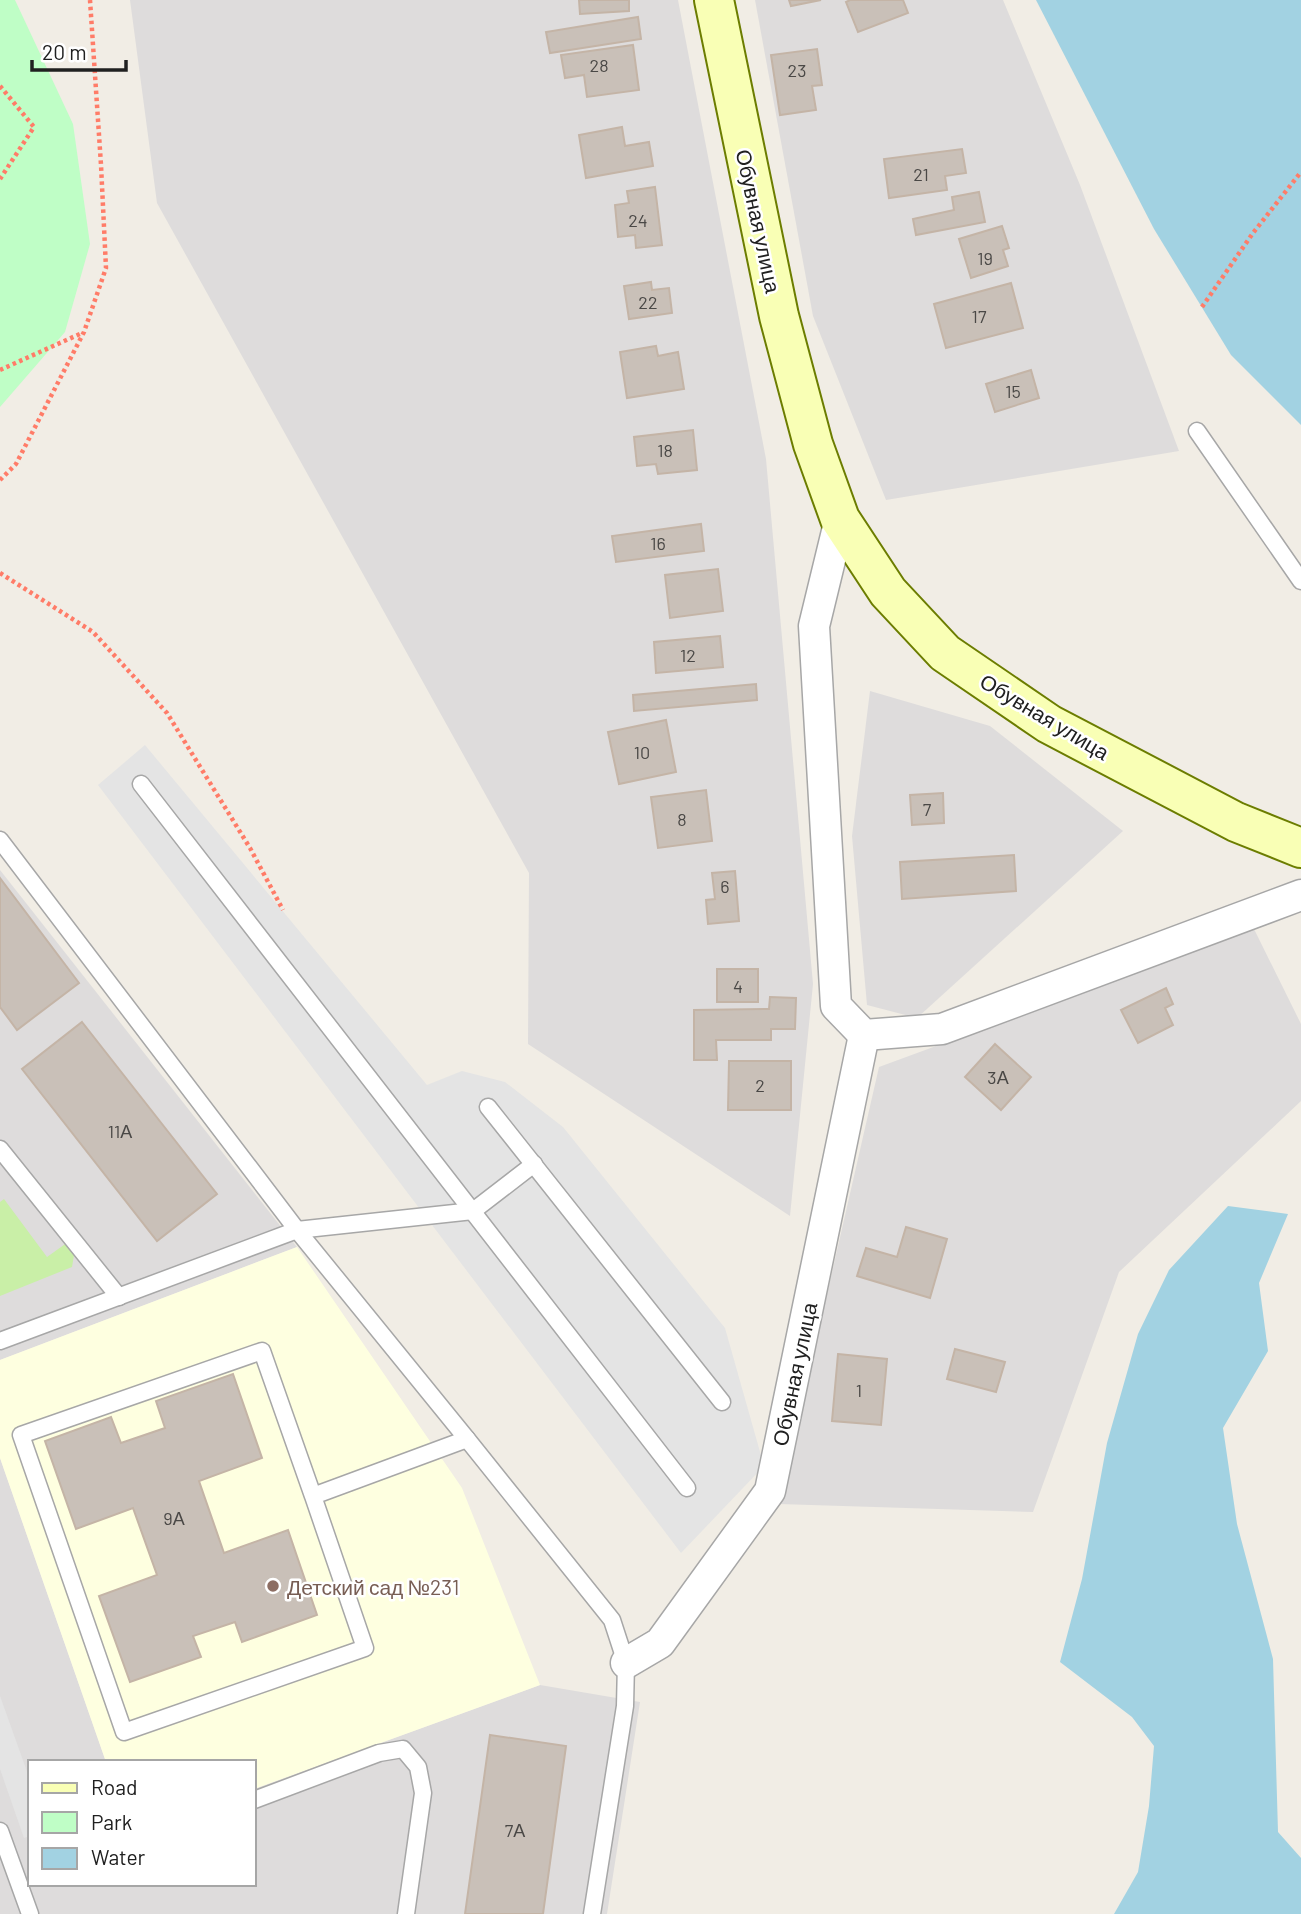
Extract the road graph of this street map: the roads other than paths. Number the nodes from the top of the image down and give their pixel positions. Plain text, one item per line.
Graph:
1 (714, 0) edge
2 (1197, 431) dead end
3 (840, 519) junction
4 (1301, 581) edge
5 (141, 784) dead end
6 (0, 840) edge
7 (1301, 848) edge
8 (1301, 895) edge
9 (864, 1035) junction
10 (488, 1107) dead end
11 (0, 1149) edge
12 (534, 1164) junction
13 (472, 1211) junction
14 (297, 1230) junction
15 (119, 1297) junction
16 (0, 1341) edge
17 (722, 1402) dead end
18 (467, 1438) junction
19 (687, 1488) dead end
20 (313, 1496) junction
21 (626, 1663) junction
22 (256, 1799) edge
23 (0, 1831) edge
24 (25, 1886) edge
25 (30, 1914) edge
26 (407, 1914) edge
27 (592, 1914) edge

1 - 3 main road, Обувная улица
2 - 4 lane
3 - 7 main road, Обувная улица
3 - 9 street
5 - 13 lane
6 - 14 lane
8 - 9 street
9 - 21 street, Обувная улица
10 - 12 lane
11 - 15 lane
12 - 13 lane
12 - 17 lane
13 - 14 lane
13 - 19 lane
14 - 15 lane
14 - 18 lane
15 - 16 lane
18 - 20 lane
18 - 21 lane
20 - 20 lane
21 - 27 lane
22 - 26 lane
23 - 24 lane
24 - 25 lane

